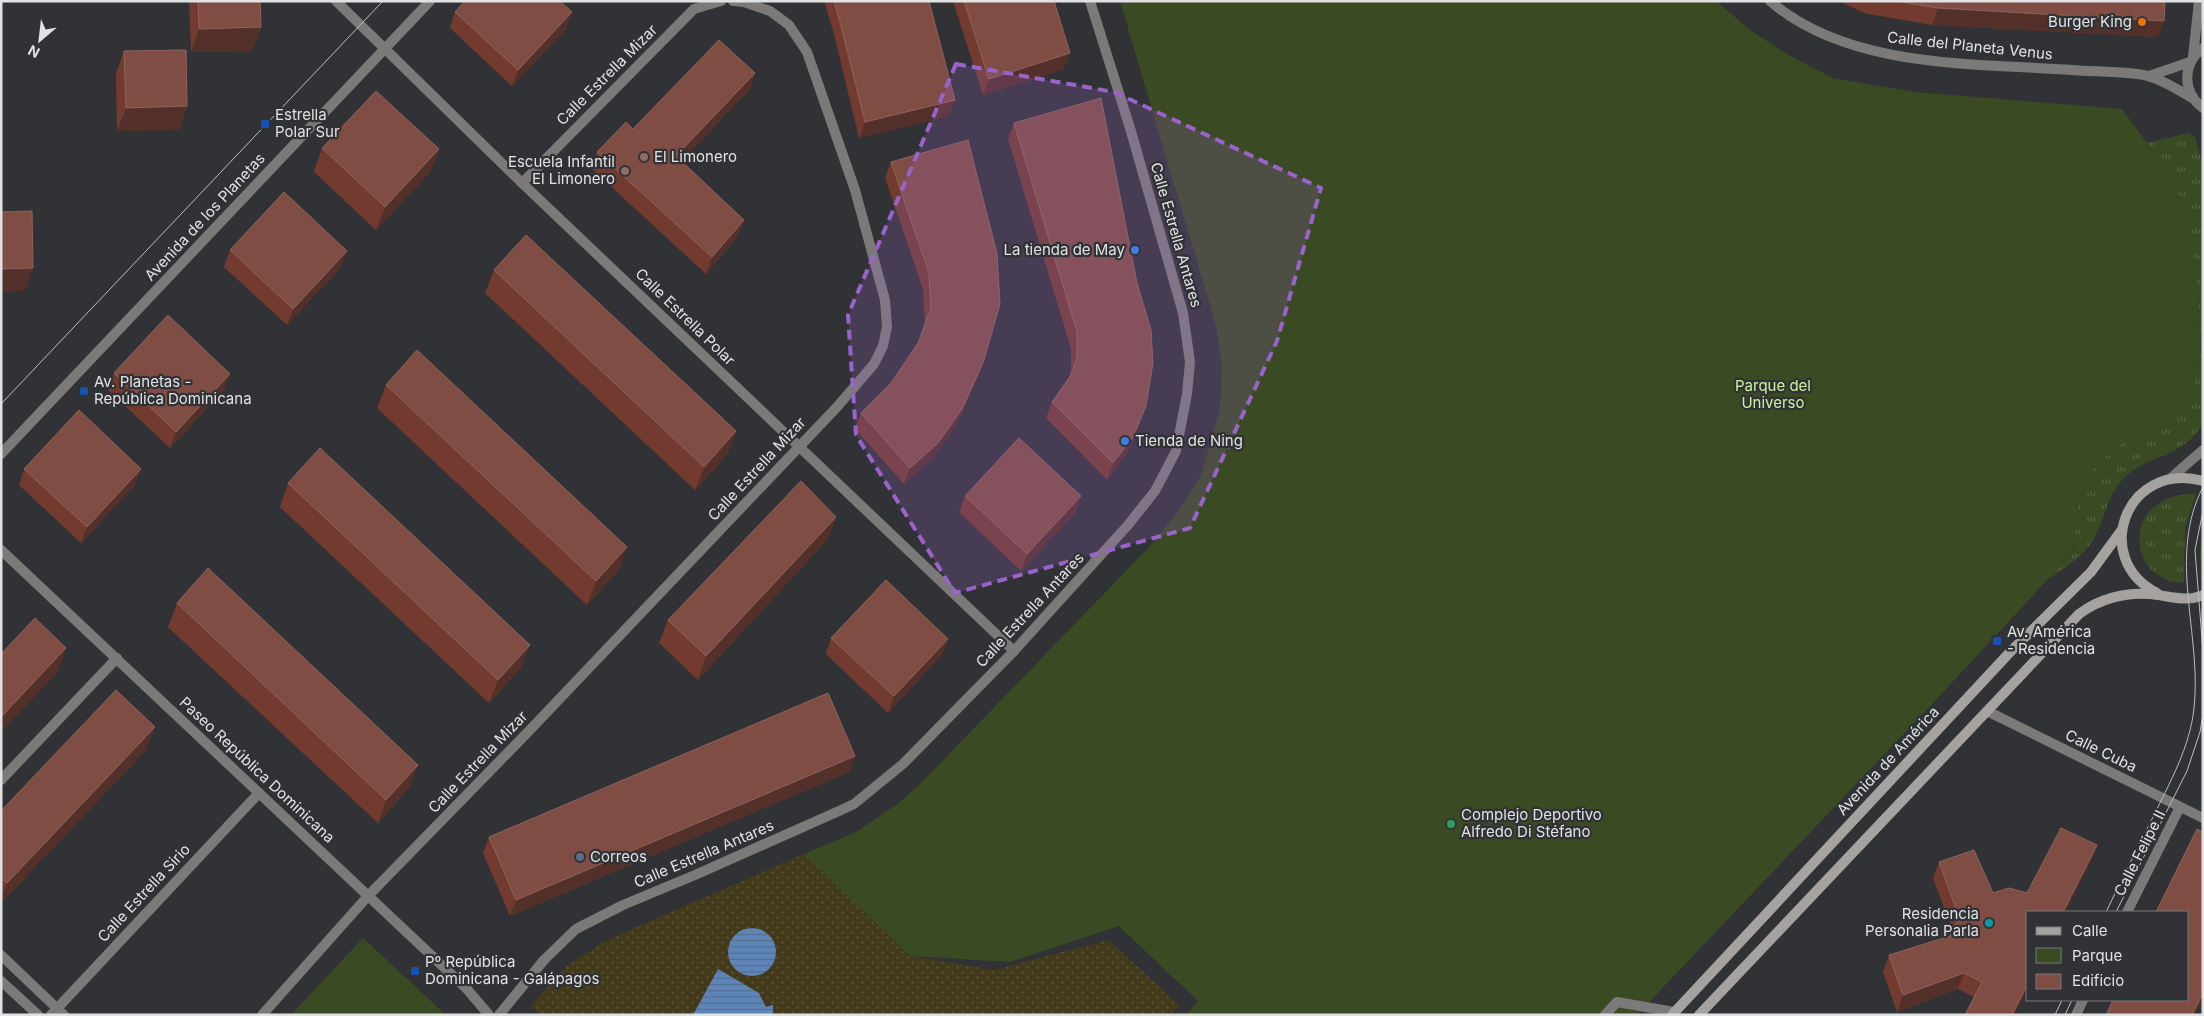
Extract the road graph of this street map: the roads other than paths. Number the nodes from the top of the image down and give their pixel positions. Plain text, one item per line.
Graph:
1 (336, 1) edge
2 (430, 1) edge
3 (721, 1) edge
4 (733, 1) edge
5 (1090, 1) edge
6 (1770, 1) edge
7 (2199, 1) edge
8 (2203, 48) edge
9 (386, 49) junction
10 (2191, 60) junction
11 (2149, 76) junction
12 (2192, 98) junction
13 (2203, 108) edge
14 (522, 184) junction
15 (798, 447) junction
16 (2203, 450) edge
17 (1, 454) edge
18 (2172, 477) junction
19 (2203, 481) edge
20 (2122, 530) junction
21 (1, 550) edge
22 (2203, 595) edge
23 (2162, 596) junction
24 (1014, 651) junction
25 (116, 658) junction
26 (1988, 711) junction
27 (1, 780) edge
28 (259, 793) junction
29 (2180, 807) junction
30 (2203, 818) edge
31 (368, 896) junction
32 (2128, 911) edge
33 (1, 955) edge
34 (1, 981) edge
35 (2083, 1001) edge
36 (57, 1012) edge
37 (1673, 1013) edge
38 (38, 1015) edge
39 (262, 1015) edge
40 (489, 1015) edge
41 (498, 1015) edge
42 (1606, 1015) edge
43 (1699, 1015) edge
44 (2076, 1015) edge

1 - 9 street, Calle Estrella Polar
2 - 9 street, Avenida de los Planetas
3 - 14 street, Calle Estrella Mizar
4 - 15 street, Calle Estrella Mizar
5 - 24 street, Calle Estrella Antares
6 - 11 street, Calle del Planeta Venus
7 - 10 street
8 - 10 street
9 - 14 street, Calle Estrella Polar
9 - 17 street, Avenida de los Planetas
10 - 11 street, Calle del Planeta Venus
10 - 12 street
11 - 12 street, Calle del Planeta Venus
12 - 13 street, Calle del Planeta Venus
14 - 15 street, Calle Estrella Polar
15 - 24 street, Calle Estrella Polar
15 - 31 street, Calle Estrella Mizar
16 - 18 street
18 - 19 main road, Avenida de América
18 - 20 main road, Avenida de América
20 - 23 main road, Avenida de América
20 - 37 main road, Avenida de América
21 - 25 street, Paseo República Dominicana
22 - 23 main road, Avenida de América
23 - 26 main road, Avenida de América
24 - 41 street, Calle Estrella Antares
25 - 27 street
25 - 28 street, Paseo República Dominicana
26 - 29 street, Calle Cuba
26 - 43 main road, Avenida de América
28 - 31 street, Paseo República Dominicana
28 - 36 street, Calle Estrella Sirio
29 - 30 street, Calle Cuba
29 - 32 street, Calle Felipe II
31 - 39 street, Calle Estrella Mizar
31 - 40 street, Paseo República Dominicana
33 - 36 street
34 - 38 street
35 - 44 street
37 - 42 street, Avenida de América

